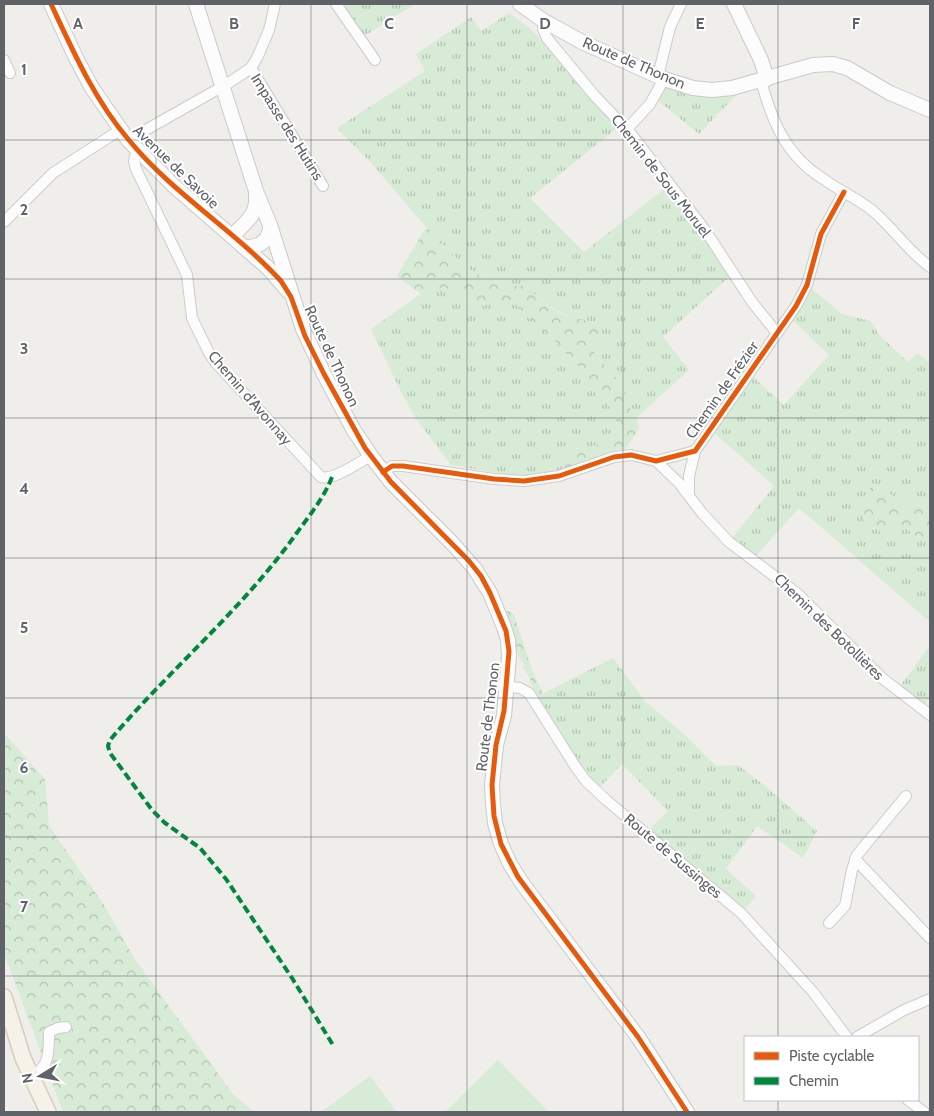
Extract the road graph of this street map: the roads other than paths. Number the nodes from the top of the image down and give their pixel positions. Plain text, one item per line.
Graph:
1 (52, 4) edge
2 (196, 4) edge
3 (275, 4) edge
4 (336, 4) edge
5 (681, 4) edge
6 (734, 4) edge
7 (527, 6) edge
8 (544, 21) junction
9 (4, 60) edge
10 (375, 60) dead end
11 (251, 68) junction
12 (10, 73) dead end
13 (661, 78) junction
14 (764, 80) junction
15 (872, 81) junction
16 (222, 86) junction
17 (930, 100) edge
18 (930, 110) edge
19 (627, 129) junction
20 (128, 140) junction
21 (323, 186) dead end
22 (256, 191) junction
23 (844, 192) junction
24 (4, 222) edge
25 (270, 225) junction
26 (232, 236) junction
27 (244, 247) junction
28 (930, 267) edge
29 (293, 302) junction
30 (777, 333) junction
31 (695, 451) junction
32 (371, 456) junction
33 (656, 461) junction
34 (383, 472) junction
35 (689, 494) junction
36 (502, 686) junction
37 (930, 716) edge
38 (906, 796) dead end
39 (854, 859) junction
40 (829, 922) dead end
41 (930, 938) edge
42 (4, 997) edge
43 (930, 999) edge
44 (7, 1021) edge
45 (66, 1027) dead end
46 (846, 1036) edge
47 (859, 1036) edge
48 (31, 1076) junction
49 (909, 1101) edge
50 (48, 1112) edge
51 (687, 1112) edge
52 (924, 1112) edge

1 - 20 main road, Avenue de Savoie
2 - 16 main road, Route de Thonon
3 - 11 street
4 - 10 street
5 - 13 street
6 - 14 main road
7 - 8 main road, Route de Thonon
8 - 13 main road, Route de Thonon
8 - 19 street, Chemin de Sous Moruel
9 - 12 street
11 - 16 street
11 - 21 street, Impasse des Hutins
13 - 14 main road, Route de Thonon
13 - 19 street
14 - 15 main road, Route de Thonon
14 - 23 street
15 - 17 main road, Route de Thonon
15 - 18 main road, Route de Thonon
16 - 20 street
16 - 22 main road, Route de Thonon
19 - 30 street, Chemin de Sous Moruel
20 - 24 street
20 - 26 main road, Avenue de Savoie
20 - 32 street, Chemin d'Avonnay
22 - 25 main road, Route de Thonon
22 - 26 main road
23 - 28 street
23 - 30 street, Chemin de Frézier
25 - 27 main road
25 - 29 main road, Route de Thonon
26 - 27 main road, Avenue de Savoie
27 - 29 main road, Avenue de Savoie
29 - 32 main road, Route de Thonon
30 - 31 street, Chemin de Frézier
31 - 33 street, Chemin de Frézier
31 - 35 street
32 - 34 main road, Route de Thonon
33 - 34 street, Chemin de Frézier
33 - 35 street, Chemin des Botollières
34 - 36 main road, Route de Thonon
35 - 37 street, Chemin des Botollières
36 - 46 street, Route de Sussinges
36 - 51 main road, Route de Thonon
38 - 39 street
39 - 40 street
39 - 41 street
42 - 44 main road
43 - 47 street
44 - 48 main road
45 - 48 street
48 - 50 main road
49 - 52 street

